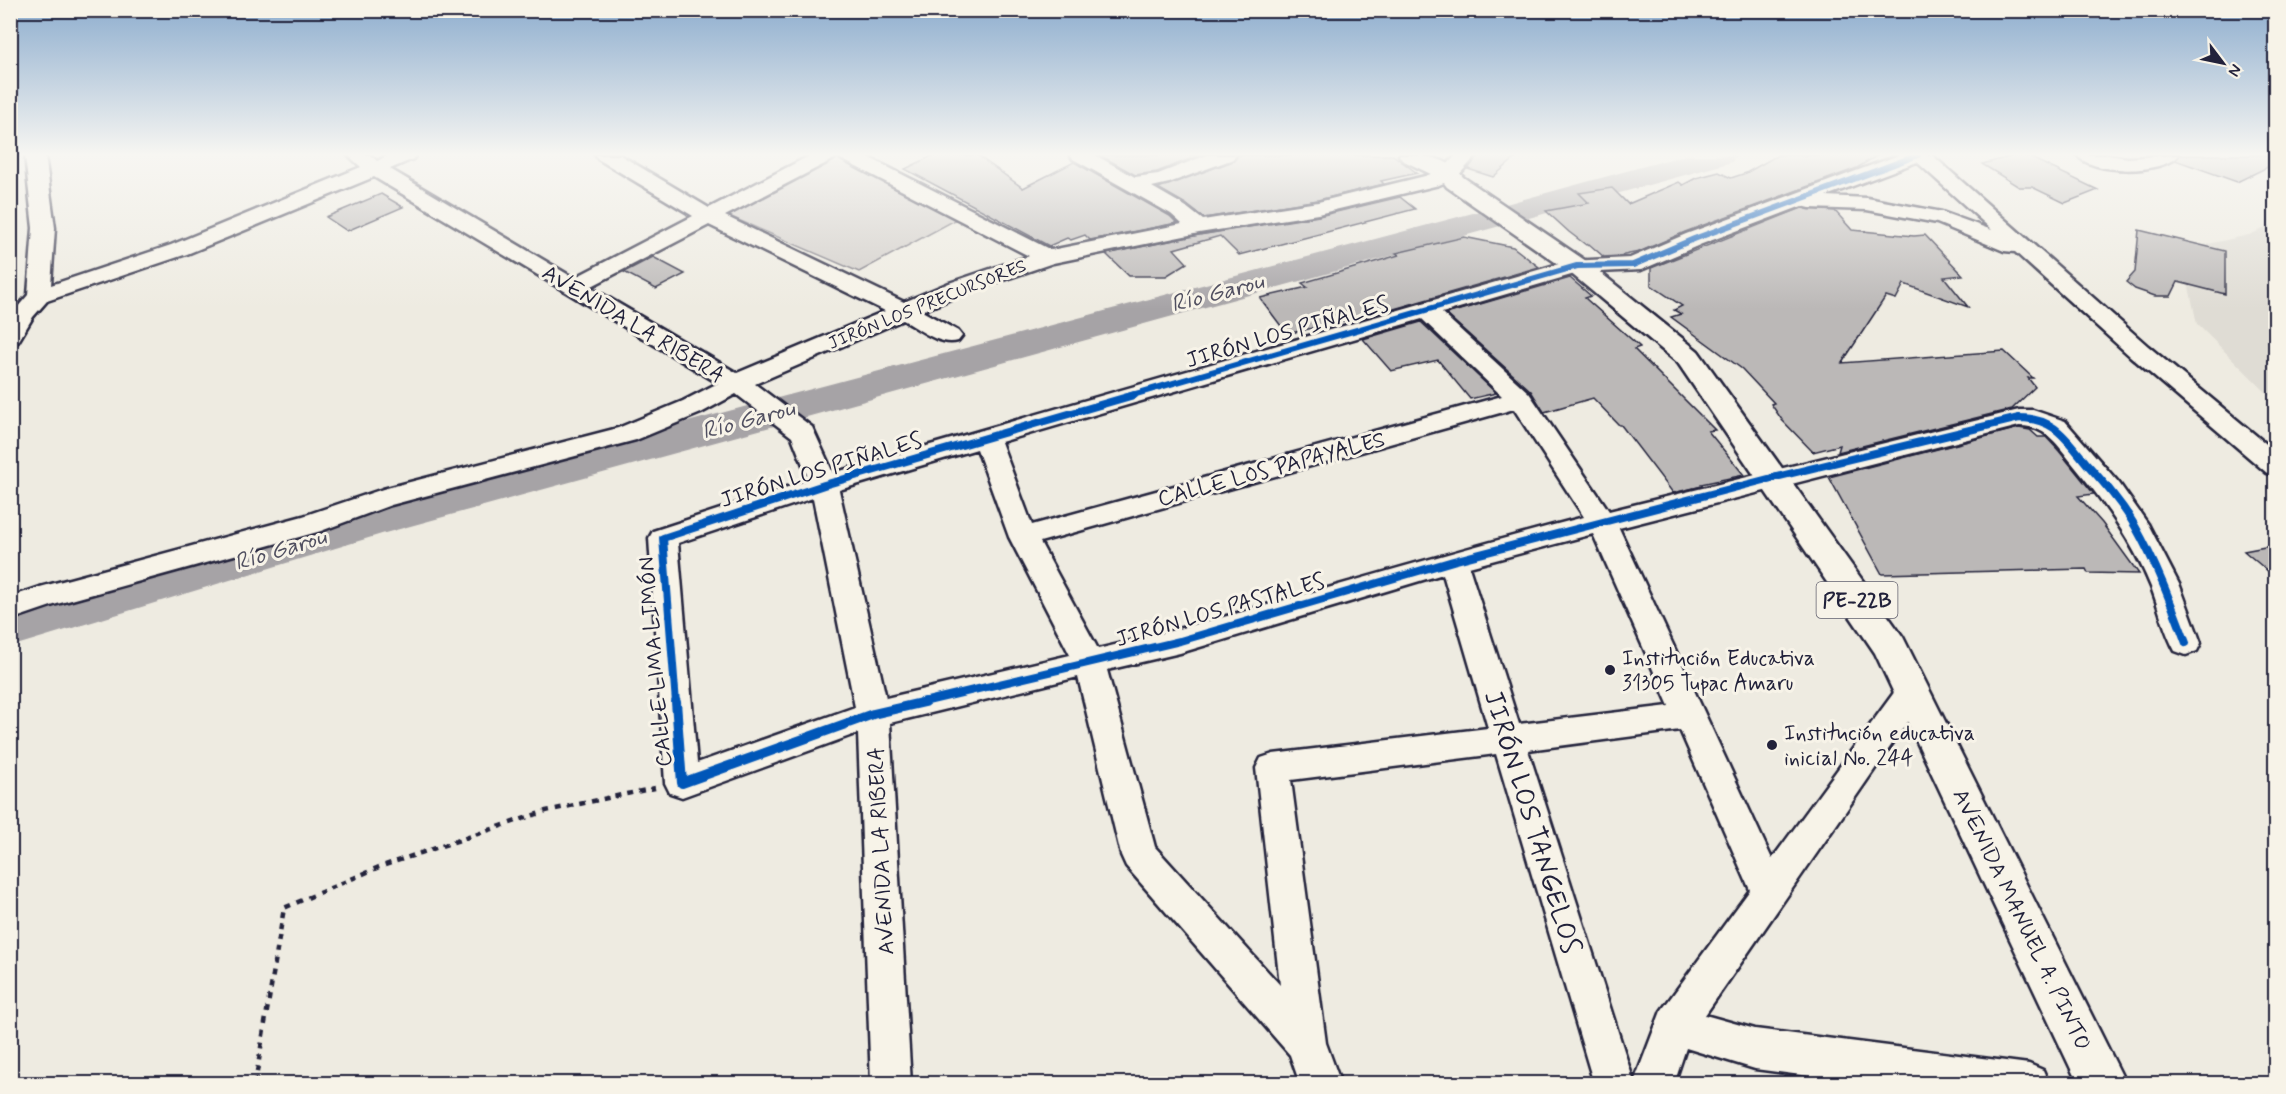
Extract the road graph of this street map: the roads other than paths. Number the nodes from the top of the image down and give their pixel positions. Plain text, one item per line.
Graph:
1 (41, 206) edge
2 (270, 206) edge
3 (440, 206) edge
4 (693, 206) edge
5 (730, 206) edge
6 (948, 206) edge
7 (1171, 206) edge
8 (1326, 206) edge
9 (1490, 206) edge
10 (1784, 206) edge
11 (1878, 206) edge
12 (1976, 206) edge
13 (710, 217) junction
14 (1199, 226) junction
15 (2030, 254) junction
16 (1048, 257) junction
17 (1577, 266) junction
18 (573, 287) junction
19 (39, 296) junction
20 (1425, 309) junction
21 (904, 311) junction
22 (17, 315) edge
23 (950, 336) dead end
24 (10, 338) edge
25 (743, 387) junction
26 (1520, 399) junction
27 (986, 437) junction
28 (2276, 467) edge
29 (1772, 478) junction
30 (824, 485) junction
31 (1602, 522) junction
32 (1023, 537) junction
33 (663, 538) joint
34 (1453, 561) junction
35 (10, 609) edge
36 (2186, 643) dead end
37 (1090, 663) junction
38 (1912, 692) junction
39 (873, 714) junction
40 (1689, 716) junction
41 (1508, 738) junction
42 (682, 783) joint
43 (1769, 892) junction
44 (1675, 1025) junction
45 (1306, 1043) junction
46 (891, 1083) edge
47 (1321, 1083) edge
48 (1614, 1083) edge
49 (1653, 1083) edge
50 (2029, 1083) edge
51 (2103, 1083) edge

1 - 19 street
2 - 19 street
3 - 18 street, AVENIDA LA RIBERA
4 - 13 street
5 - 13 street
6 - 16 street
7 - 14 street
8 - 14 street, JIRÓN LOS PRECURSORES
9 - 17 highway, AVENIDA MANUEL A. PINTO / PE-22B
10 - 17 street, JIRÓN LOS PIÑALES
11 - 15 street
12 - 15 street
13 - 18 street
13 - 21 street
14 - 16 street, JIRÓN LOS PRECURSORES
15 - 28 street
16 - 21 street, JIRÓN LOS PRECURSORES
17 - 20 street, JIRÓN LOS PIÑALES
17 - 29 highway, AVENIDA MANUEL A. PINTO / PE-22B
18 - 25 street, AVENIDA LA RIBERA
19 - 22 street
20 - 26 street
20 - 27 street, JIRÓN LOS PIÑALES
21 - 23 street
21 - 25 street, JIRÓN LOS PRECURSORES
22 - 24 street
25 - 30 street, AVENIDA LA RIBERA
25 - 35 street, JIRÓN LOS PRECURSORES
26 - 31 street
26 - 32 street, CALLE LOS PAPAYALES
27 - 30 street, JIRÓN LOS PIÑALES
27 - 32 street
29 - 31 street, JIRÓN LOS PASTALES
29 - 36 street, JIRÓN LOS PASTALES
29 - 38 highway, AVENIDA MANUEL A. PINTO / PE-22B
30 - 33 street, JIRÓN LOS PIÑALES
30 - 39 street, AVENIDA LA RIBERA
31 - 34 street, JIRÓN LOS PASTALES
31 - 40 street
32 - 37 street
33 - 42 street, CALLE LIMA LIMÓN
34 - 37 street, JIRÓN LOS PASTALES
34 - 41 street, JIRÓN LOS TANGELOS
37 - 39 street, JIRÓN LOS PASTALES
37 - 45 street
38 - 43 street
38 - 51 highway, AVENIDA MANUEL A. PINTO / PE-22B
39 - 42 street, JIRÓN LOS PASTALES
39 - 46 street, AVENIDA LA RIBERA
40 - 41 street
40 - 43 street
41 - 45 street
41 - 48 street, JIRÓN LOS TANGELOS
43 - 44 street
44 - 49 street
44 - 50 street
45 - 47 street

